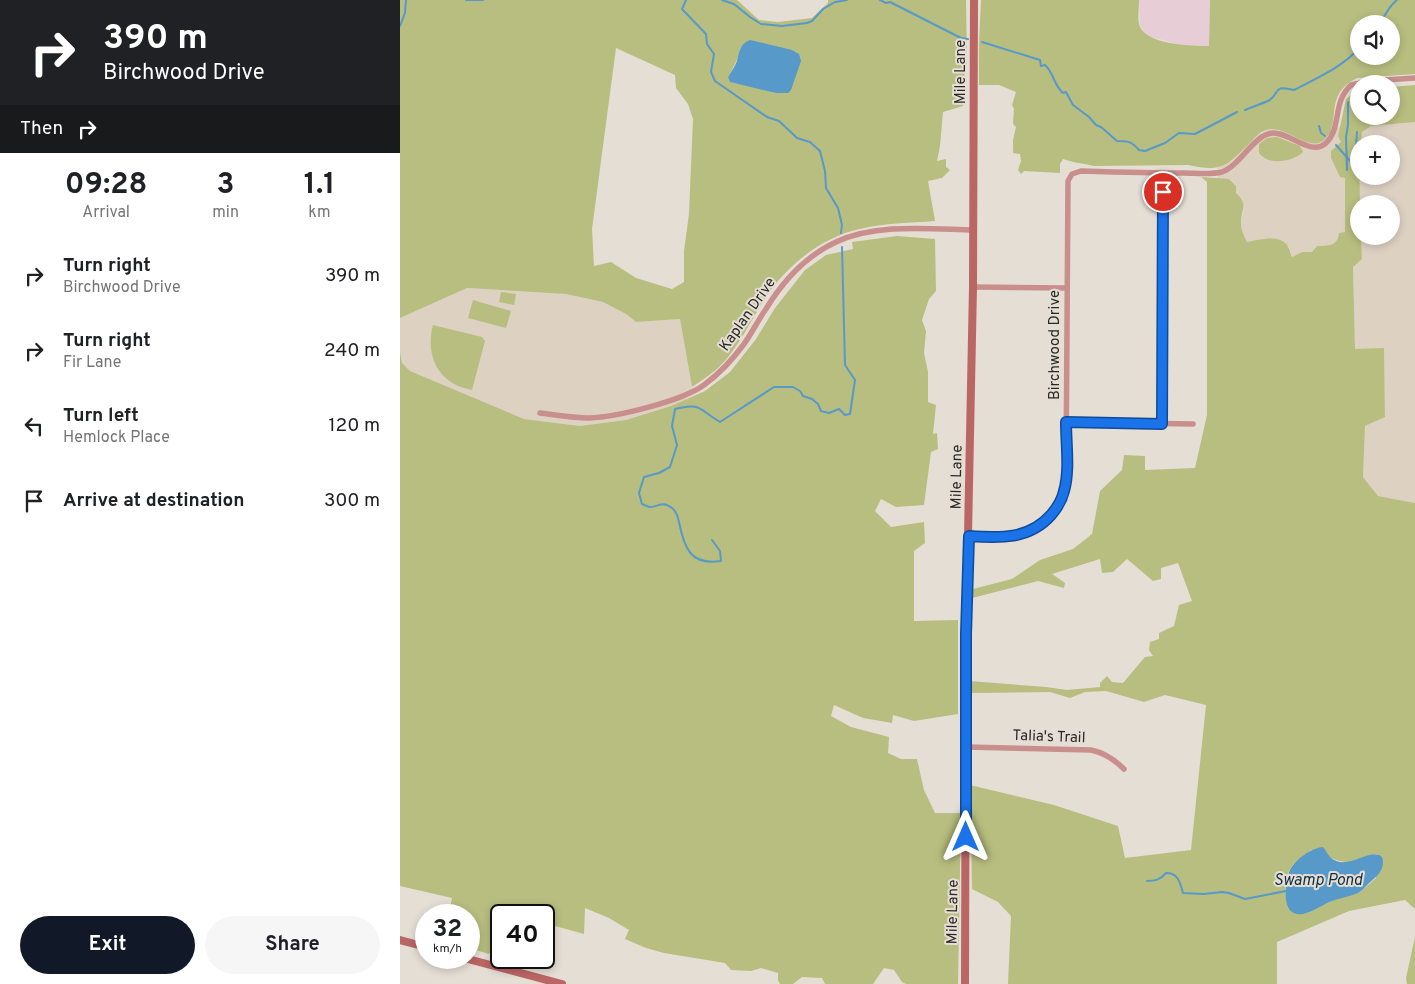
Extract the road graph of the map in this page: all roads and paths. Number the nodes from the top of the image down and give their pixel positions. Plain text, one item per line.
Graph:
1 (974, 0) edge
2 (1415, 78) edge
3 (1163, 173) junction
4 (974, 230) junction
5 (974, 287) junction
6 (1066, 288) junction
7 (540, 413) dead end
8 (1066, 422) junction
9 (1162, 424) junction
10 (1193, 424) dead end
11 (969, 536) junction
12 (966, 746) junction
13 (1124, 769) dead end
14 (400, 940) edge
15 (415, 944) edge
16 (480, 962) edge
17 (562, 984) edge
18 (965, 984) edge

1 - 4 street, Mile Lane
2 - 3 street
3 - 6 street, Birchwood Drive
3 - 9 street
4 - 5 street, Mile Lane
4 - 7 street, Kaplan Drive
5 - 6 street
5 - 11 street, Mile Lane
6 - 8 street, Birchwood Drive
8 - 9 street
8 - 11 street, Birchwood Drive
9 - 10 street
11 - 12 street, Mile Lane
12 - 13 street, Talia's Trail
12 - 18 street, Mile Lane
14 - 15 street
16 - 17 street

